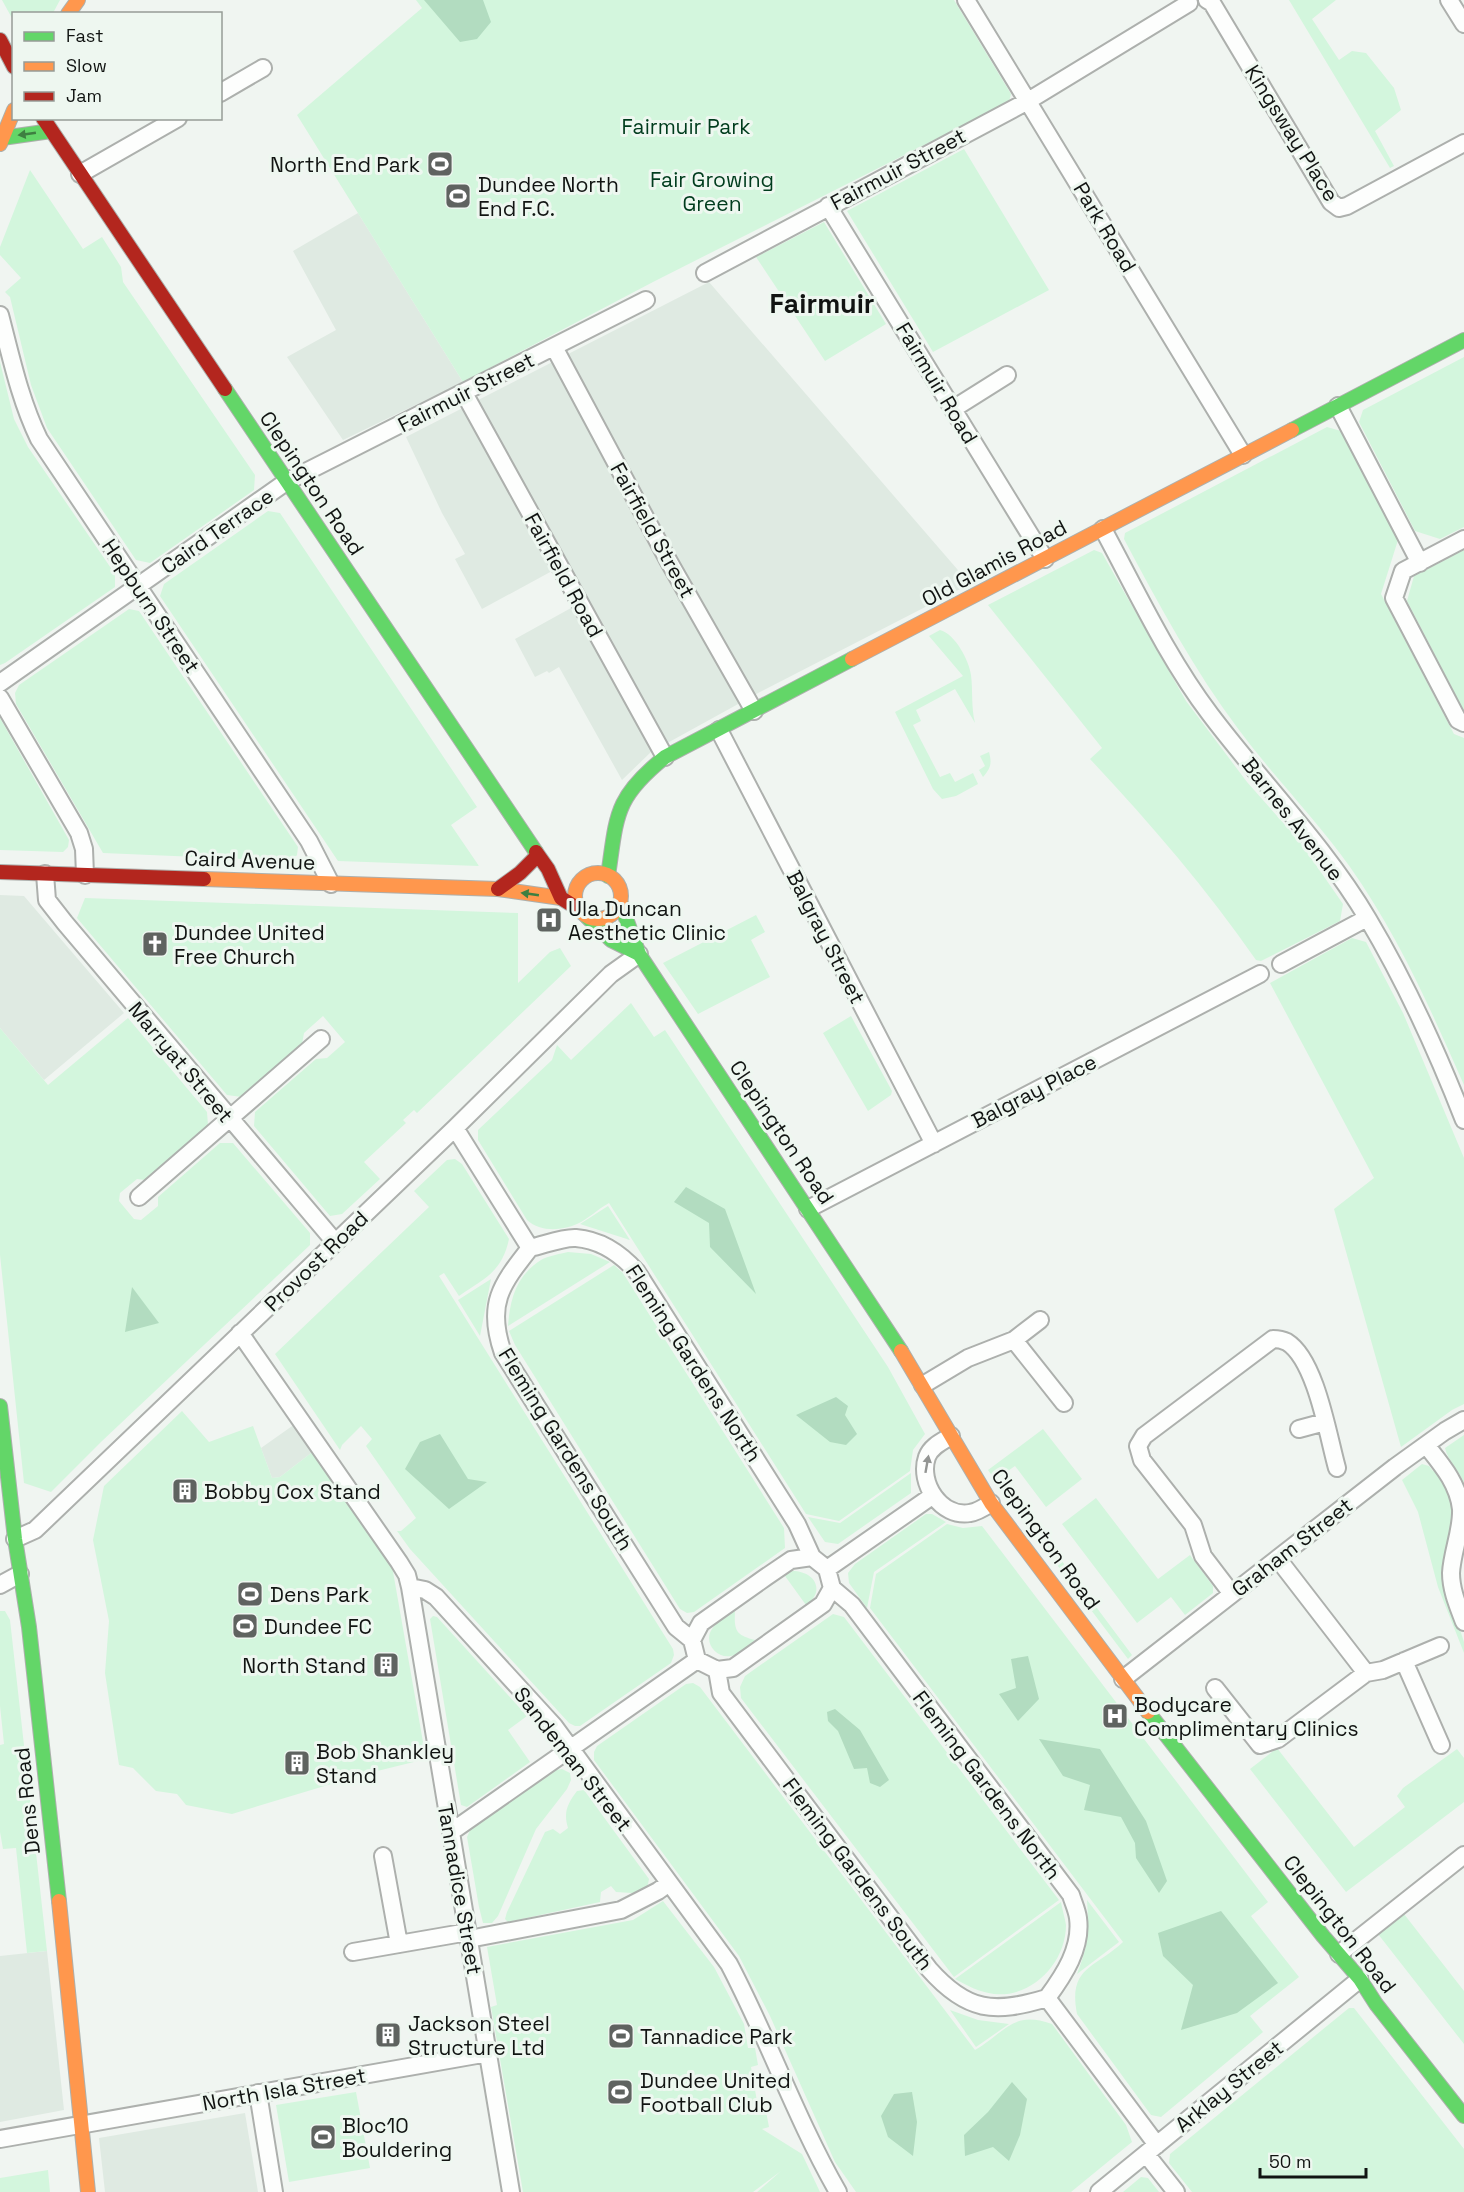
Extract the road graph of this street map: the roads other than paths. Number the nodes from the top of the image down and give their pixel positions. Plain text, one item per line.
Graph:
1 (966, 0) edge
2 (1207, 0) edge
3 (1449, 0) edge
4 (1190, 1) edge
5 (1464, 24) edge
6 (0, 39) edge
7 (12, 63) edge
8 (263, 68) dead end
9 (222, 92) edge
10 (1028, 101) junction
11 (12, 115) edge
12 (44, 120) edge
13 (174, 120) edge
14 (51, 131) junction
15 (1, 141) edge
16 (1464, 143) edge
17 (80, 174) junction
18 (828, 206) junction
19 (705, 273) dead end
20 (646, 300) dead end
21 (0, 315) edge
22 (1464, 340) edge
23 (554, 347) junction
24 (1007, 375) dead end
25 (464, 393) junction
26 (1338, 406) junction
27 (953, 409) junction
28 (1243, 455) junction
29 (286, 482) junction
30 (1103, 529) junction
31 (1464, 539) edge
32 (1045, 559) junction
33 (1420, 562) junction
34 (138, 586) junction
35 (0, 683) edge
36 (0, 698) edge
37 (754, 711) junction
38 (1464, 723) edge
39 (719, 730) junction
40 (665, 757) junction
41 (538, 855) junction
42 (548, 869) junction
43 (0, 872) edge
44 (45, 874) junction
45 (85, 875) junction
46 (608, 876) junction
47 (331, 884) junction
48 (579, 884) junction
49 (498, 889) junction
50 (561, 898) junction
51 (620, 902) junction
52 (584, 913) junction
53 (1367, 918) junction
54 (610, 940) junction
55 (639, 954) junction
56 (1281, 964) dead end
57 (611, 974) junction
58 (1260, 974) dead end
59 (321, 1039) dead end
60 (230, 1119) junction
61 (1464, 1120) edge
62 (455, 1128) junction
63 (934, 1144) junction
64 (139, 1197) dead end
65 (808, 1209) junction
66 (335, 1242) junction
67 (530, 1248) junction
68 (1040, 1320) dead end
69 (240, 1333) junction
70 (1014, 1340) junction
71 (922, 1385) junction
72 (1064, 1403) dead end
73 (0, 1406) edge
74 (1464, 1420) edge
75 (1325, 1422) junction
76 (1299, 1429) dead end
77 (951, 1436) junction
78 (1426, 1445) junction
79 (1337, 1468) dead end
80 (932, 1496) junction
81 (991, 1503) junction
82 (15, 1539) junction
83 (812, 1557) junction
84 (1278, 1559) junction
85 (827, 1569) junction
86 (20, 1574) junction
87 (0, 1585) edge
88 (410, 1587) junction
89 (832, 1588) junction
90 (1232, 1594) junction
91 (1464, 1622) edge
92 (692, 1640) junction
93 (1440, 1646) dead end
94 (697, 1660) junction
95 (1404, 1661) junction
96 (717, 1670) junction
97 (1366, 1673) junction
98 (1123, 1679) junction
99 (1215, 1688) dead end
100 (1441, 1745) dead end
101 (570, 1749) junction
102 (451, 1832) junction
103 (383, 1856) dead end
104 (1463, 1858) edge
105 (669, 1883) junction
106 (468, 1935) junction
107 (399, 1944) junction
108 (353, 1952) dead end
109 (1339, 1954) junction
110 (1360, 1979) junction
111 (1047, 1998) junction
112 (488, 2053) junction
113 (258, 2093) junction
114 (1464, 2116) edge
115 (81, 2124) junction
116 (0, 2139) edge
117 (1151, 2149) junction
118 (88, 2192) edge
119 (274, 2192) edge
120 (511, 2192) edge
121 (838, 2192) edge
122 (1099, 2192) edge
123 (1176, 2192) edge

1 - 10 street, Park Road
2 - 16 street, Kingsway Place
3 - 5 street
4 - 10 street, Fairmuir Street
6 - 7 street
8 - 9 street
10 - 18 street, Fairmuir Street
10 - 28 street, Park Road
11 - 15 street
12 - 14 street, Clepington Road
13 - 17 street
14 -> 15 street
14 - 17 street, Clepington Road
17 - 29 street, Clepington Road
18 - 19 street, Fairmuir Street
18 - 27 street, Fairmuir Road
20 - 23 street, Fairmuir Street
21 - 34 street, Hepburn Street
22 - 26 street, Old Glamis Road
23 - 25 street, Fairmuir Street
23 - 37 street, Fairfield Street
24 - 27 street
25 - 29 street, Fairmuir Street
25 - 40 street, Fairfield Road
26 - 28 street, Old Glamis Road
26 - 33 street
27 - 32 street, Fairmuir Road
28 - 30 street, Old Glamis Road
29 - 34 street, Caird Terrace
29 - 41 street, Clepington Road
30 - 32 street, Old Glamis Road
30 - 53 street, Barnes Avenue
31 - 33 street
32 - 37 street, Old Glamis Road
33 - 38 street
34 - 35 street, Caird Terrace
34 - 47 street, Hepburn Street
36 - 45 street
37 - 39 street, Old Glamis Road
39 - 40 street, Old Glamis Road
39 - 63 street, Balgray Street
40 - 46 street, Old Glamis Road
41 - 42 street, Clepington Road
41 - 49 street
42 - 48 street, Clepington Road
42 - 50 street, Clepington Road
43 - 44 street, Caird Avenue
44 - 45 street, Caird Avenue
44 - 60 street, Marryat Street
45 - 47 street, Caird Avenue
46 - 48 street
46 - 51 street, Clepington Road
47 - 49 street, Caird Avenue
48 - 52 street
50 -> 49 street, Caird Avenue
50 - 52 street
51 - 52 street
51 - 55 street, Clepington Road
52 - 54 street
53 - 56 street
53 - 61 street, Barnes Avenue
54 - 55 street
54 - 57 street
55 - 57 street, Provost Road
55 - 65 street, Clepington Road
57 - 62 street, Provost Road
58 - 63 street, Balgray Place
59 - 60 street
60 - 64 street
60 - 66 street, Marryat Street
62 - 66 street, Provost Road
62 - 67 street
63 - 65 street, Balgray Place
65 - 71 street, Clepington Road
66 - 69 street, Provost Road
67 - 83 street, Fleming Gardens North
67 - 92 street, Fleming Gardens South
68 - 70 street
69 - 82 street, Provost Road
69 - 88 street
70 - 71 street
70 - 72 street
71 - 77 street, Clepington Road
73 - 82 street, Dens Road
74 - 78 street, Graham Street
75 - 76 street
75 - 79 street
75 - 90 street
80 -> 77 street
77 - 81 street, Clepington Road
78 - 84 street, Graham Street
78 - 91 street
80 - 81 street
80 - 85 street
81 - 98 street, Clepington Road
82 - 86 street, Dens Road
83 - 85 street
83 - 92 street
84 - 90 street, Graham Street
84 - 97 street
85 - 89 street
86 - 87 street
86 - 115 street, Dens Road
88 - 101 street, Sandeman Street
88 - 102 street, Tannadice Street
89 - 96 street
89 - 111 street, Fleming Gardens North
90 - 98 street, Graham Street
92 - 94 street
93 - 95 street
94 - 96 street
94 - 101 street
95 - 97 street
95 - 100 street
96 - 111 street, Fleming Gardens South
97 - 99 street
98 - 109 street, Clepington Road
101 - 102 street
101 - 105 street, Sandeman Street
102 - 106 street, Tannadice Street
103 - 107 street
104 - 109 street
105 - 106 street
105 - 121 street, Sandeman Street
106 - 107 street
106 - 112 street, Tannadice Street
107 - 108 street
109 - 110 street, Clepington Road
110 - 114 street, Clepington Road
110 - 117 street, Arklay Street
111 - 117 street
112 - 113 street, North Isla Street
112 - 120 street, Tannadice Street
113 - 115 street, North Isla Street
113 - 119 street
115 - 116 street, North Isla Street
115 - 118 street, Dens Road
117 - 122 street, Arklay Street
117 - 123 street

